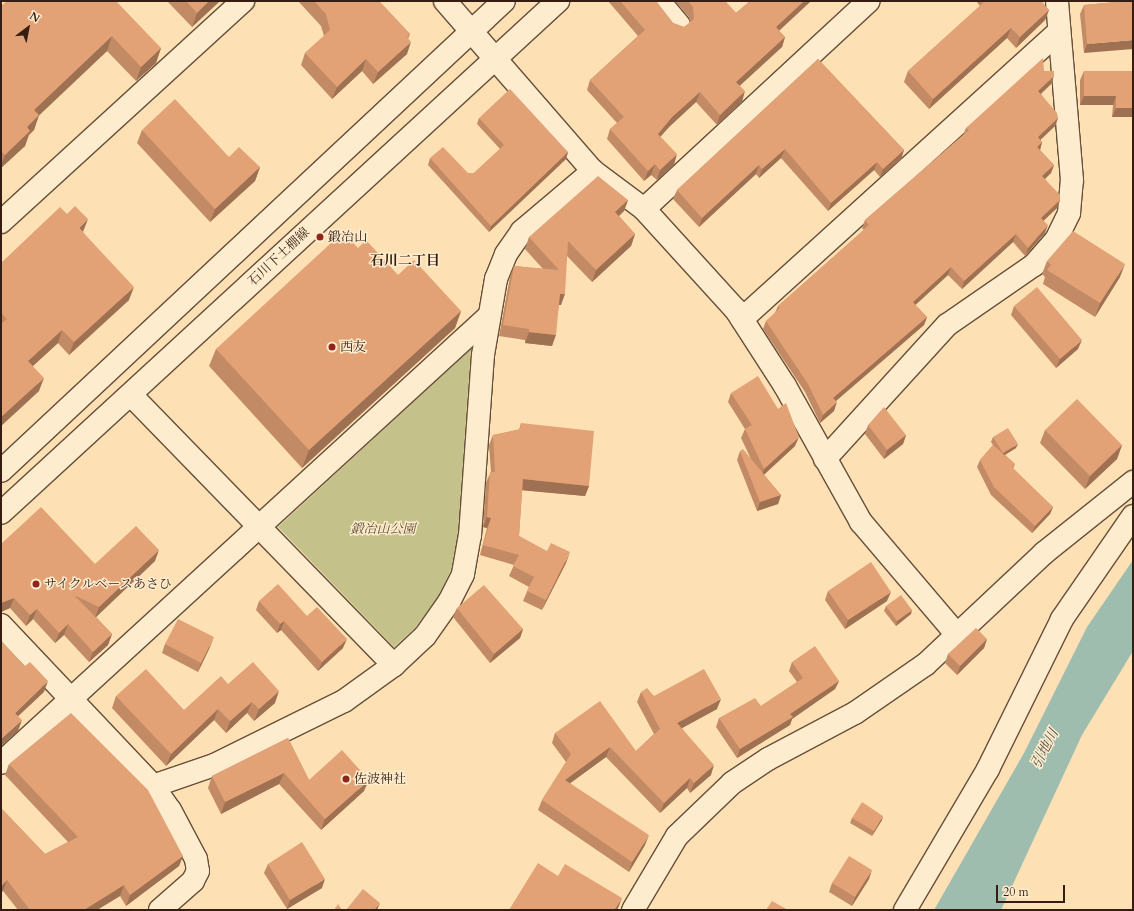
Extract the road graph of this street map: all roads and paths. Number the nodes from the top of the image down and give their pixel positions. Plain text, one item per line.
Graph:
1 (243, 1) edge
2 (445, 1) edge
3 (504, 1) edge
4 (558, 1) edge
5 (659, 1) edge
6 (868, 1) edge
7 (1057, 1) edge
8 (679, 25) edge
9 (472, 30) junction
10 (1059, 32) junction
11 (497, 57) junction
12 (593, 171) junction
13 (644, 209) junction
14 (1, 222) edge
15 (489, 316) junction
16 (742, 319) junction
17 (131, 394) junction
18 (825, 459) junction
19 (1, 471) edge
20 (1133, 482) edge
21 (1, 513) edge
22 (1133, 516) edge
23 (260, 527) junction
24 (1, 625) edge
25 (958, 636) junction
26 (394, 665) junction
27 (71, 700) junction
28 (1, 763) edge
29 (153, 786) junction
30 (160, 910) edge
31 (633, 910) edge
32 (906, 910) edge

1 - 14 street
2 - 9 street
3 - 9 street
4 - 11 street, 石川下土棚線
5 - 8 street
6 - 13 street
7 - 10 street
9 - 11 street
9 - 19 street
10 - 16 street
10 - 18 street
11 - 12 street
11 - 17 street, 石川下土棚線
12 - 13 street
12 - 15 street
13 - 16 street
15 - 23 street
15 - 26 street
16 - 18 street
17 - 21 street, 石川下土棚線
17 - 23 street
18 - 25 street
20 - 25 street
22 - 32 street
23 - 26 street
23 - 27 street
24 - 27 street
25 - 31 street
26 - 29 street
27 - 28 street
27 - 29 street
29 - 30 street

